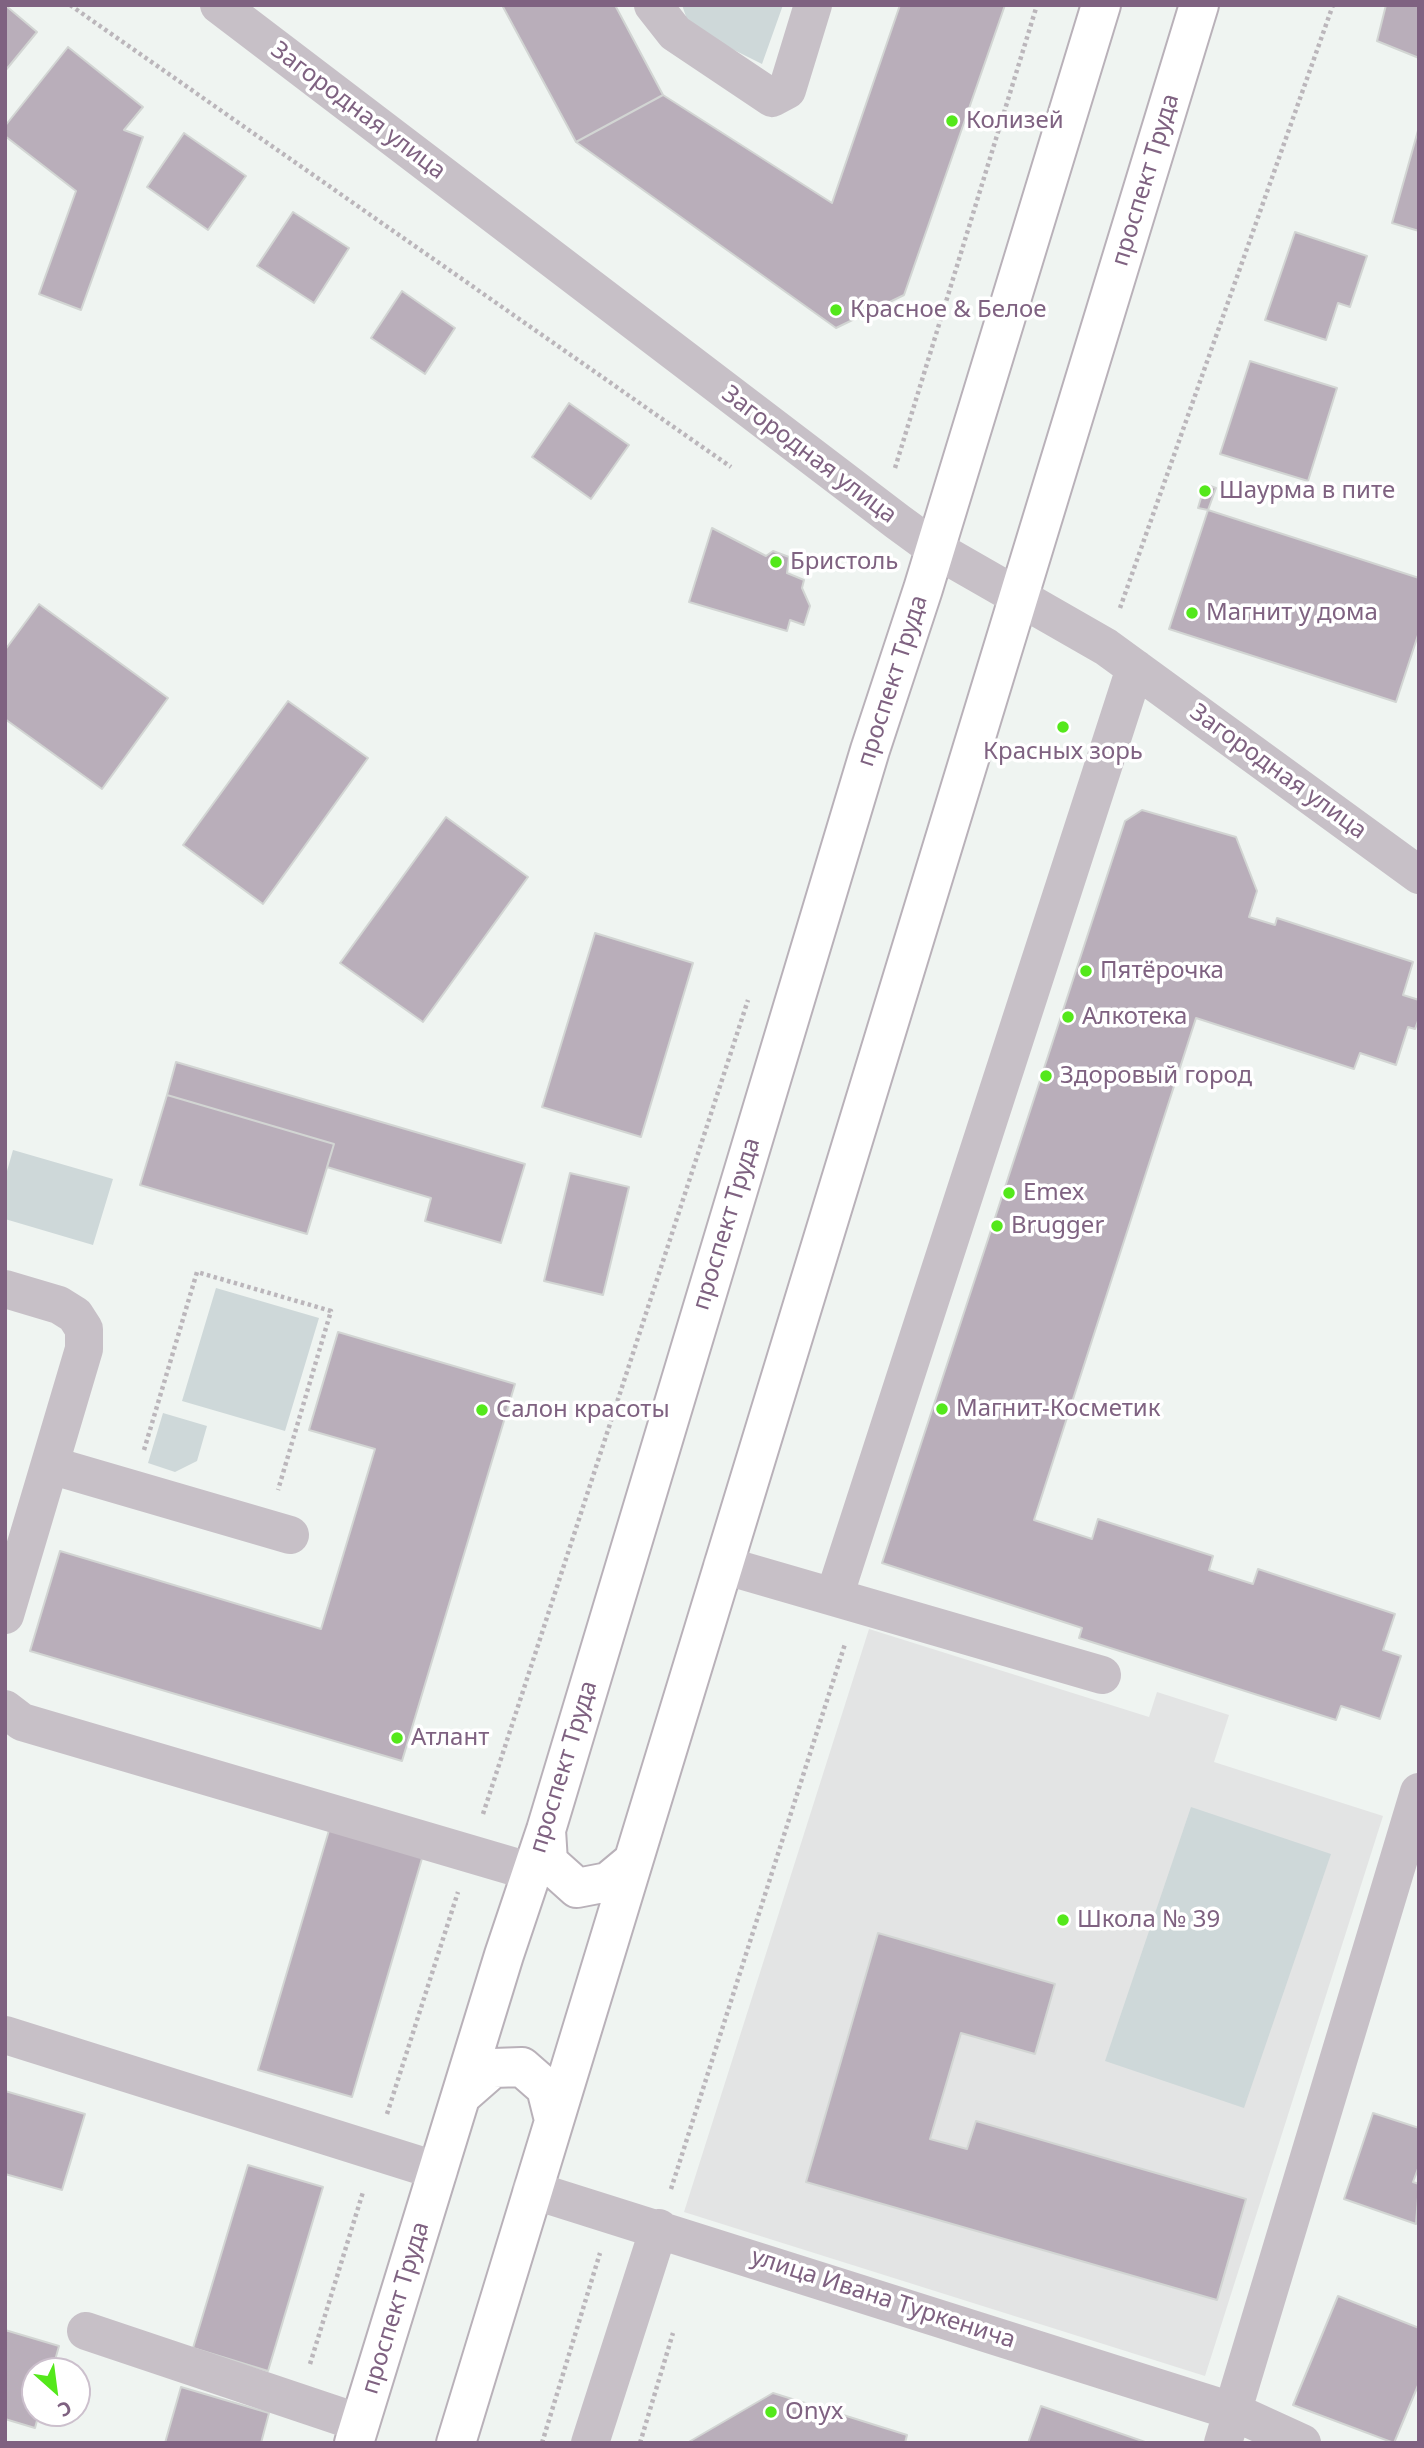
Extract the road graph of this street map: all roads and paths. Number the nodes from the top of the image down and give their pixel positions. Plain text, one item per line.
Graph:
1 (69, 5) edge
2 (219, 5) edge
3 (653, 5) edge
4 (813, 5) edge
5 (1037, 5) edge
6 (1101, 5) edge
7 (1199, 5) edge
8 (1333, 5) edge
9 (731, 467) dead end
10 (898, 522) junction
11 (935, 549) junction
12 (1020, 595) junction
13 (1121, 658) junction
14 (1419, 875) edge
15 (749, 997) dead end
16 (5, 1289) edge
17 (50, 1465) junction
18 (132, 1489) junction
19 (279, 1531) joint
20 (723, 1565) junction
21 (834, 1597) junction
22 (5, 1615) edge
23 (1102, 1675) dead end
24 (5, 1709) edge
25 (1419, 1793) edge
26 (546, 1830) junction
27 (470, 1854) junction
28 (632, 1862) junction
29 (532, 1872) junction
30 (5, 2035) edge
31 (461, 2096) junction
32 (554, 2120) junction
33 (375, 2152) junction
34 (438, 2171) junction
35 (533, 2190) junction
36 (612, 2214) junction
37 (659, 2228) junction
38 (674, 2329) dead end
39 (86, 2331) dead end
40 (298, 2403) junction
41 (1228, 2427) edge
42 (357, 2433) edge
43 (456, 2443) edge
44 (542, 2443) edge
45 (590, 2443) edge
46 (640, 2443) edge
47 (1302, 2443) edge

1 - 9 path
2 - 10 street, Загородная улица
3 - 4 street
5 - 10 path
6 - 11 main road, проспект Труда
7 - 12 main road, проспект Труда
8 - 13 path
10 - 11 street, Загородная улица
11 - 12 street, Загородная улица
11 - 26 main road, проспект Труда
12 - 13 street, Загородная улица
12 - 20 main road, проспект Труда
13 - 14 street, Загородная улица
13 - 21 street
15 - 27 path
16 - 17 street
17 - 18 street
17 - 22 street
18 - 19 street
18 - 19 path
20 - 21 street
20 - 28 main road, проспект Труда
21 - 23 street
24 - 27 street
25 - 41 street
26 - 28 main road
26 - 29 main road, проспект Труда
27 - 29 street
27 - 33 path
28 - 32 main road, проспект Труда
29 - 31 main road, проспект Труда
30 - 33 street
31 - 32 main road
31 - 34 main road, проспект Труда
32 - 35 main road, проспект Труда
33 - 34 street
33 - 40 path
34 - 42 main road, проспект Труда
35 - 36 street, улица Ивана Туркенича
35 - 43 main road, проспект Труда
36 - 37 street, улица Ивана Туркенича
36 - 44 path
37 - 41 street, улица Ивана Туркенича
37 - 45 street
38 - 46 path
39 - 40 street
40 - 42 street
41 - 47 street, улица Ивана Туркенича

